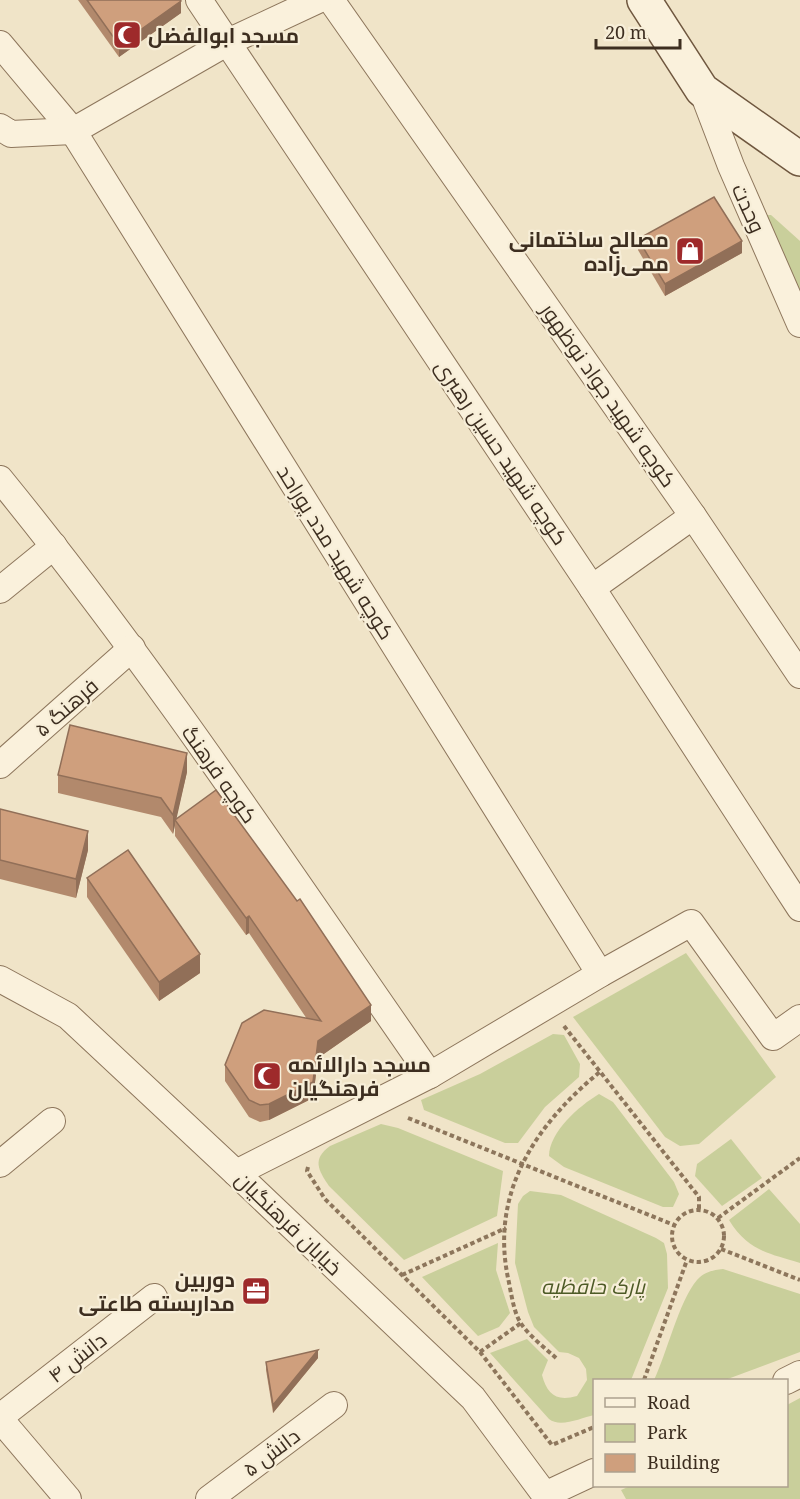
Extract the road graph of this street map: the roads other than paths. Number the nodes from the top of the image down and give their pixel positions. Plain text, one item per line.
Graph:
1 (199, 0) edge
2 (318, 0) edge
3 (332, 0) edge
4 (645, 0) edge
5 (228, 42) junction
6 (0, 44) edge
7 (702, 90) junction
8 (0, 127) edge
9 (73, 131) junction
10 (800, 159) edge
11 (800, 324) edge
12 (0, 479) edge
13 (693, 516) junction
14 (54, 546) junction
15 (592, 588) junction
16 (0, 590) edge
17 (792, 644) edge
18 (132, 648) junction
19 (800, 675) edge
20 (0, 765) edge
21 (800, 908) edge
22 (600, 974) junction
23 (0, 979) edge
24 (800, 1018) edge
25 (430, 1075) junction
26 (52, 1121) dead end
27 (0, 1164) edge
28 (236, 1173) junction
29 (154, 1296) dead end
30 (334, 1405) dead end
31 (0, 1418) edge
32 (593, 1473) edge
33 (546, 1497) edge
34 (68, 1499) edge
35 (209, 1499) edge

1 - 5 street, کوچه شهید حسین رهبری
2 - 5 street
3 - 13 street, کوچه شهید جواد نوظهور
4 - 7 street
5 - 9 street
5 - 15 street, کوچه شهید حسین رهبری
6 - 9 street, کوچه شهید مدد پوراحد
7 - 10 street
7 - 11 street, وحدت
8 - 9 street
9 - 22 street, کوچه شهید مدد پوراحد
12 - 14 street, کوچه فرهنگ
13 - 15 street
13 - 17 street, کوچه شهید جواد نوظهور
14 - 16 street
14 - 18 street, کوچه فرهنگ
15 - 21 street, کوچه شهید حسین رهبری
17 - 19 street, کوچه شهید جواد نوظهور
18 - 20 street, فرهنگ ۵
18 - 25 street, کوچه فرهنگ
22 - 24 street
22 - 25 street
23 - 28 street, خیابان فرهنگیان
25 - 28 street
26 - 27 street
28 - 33 street, خیابان فرهنگیان
29 - 31 street, دانش ۴
30 - 35 street, دانش ۵
31 - 34 street
32 - 33 street

